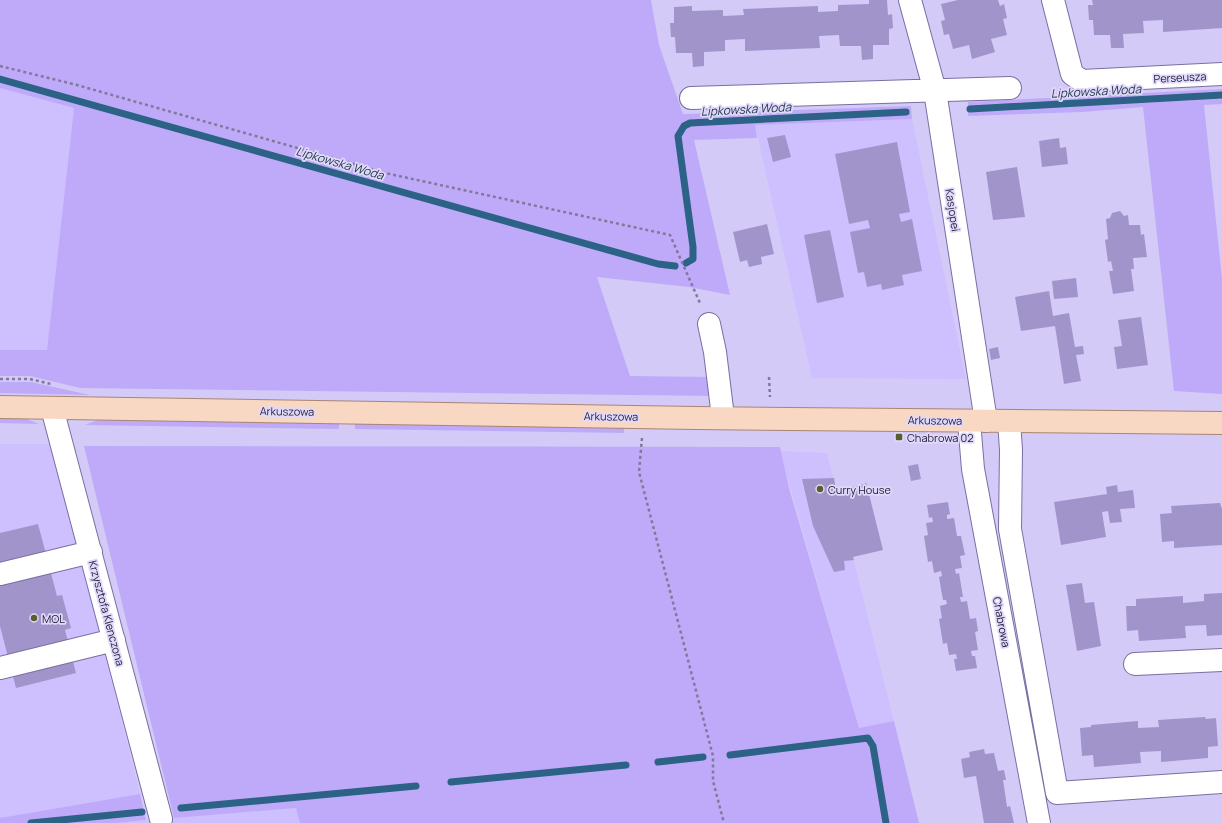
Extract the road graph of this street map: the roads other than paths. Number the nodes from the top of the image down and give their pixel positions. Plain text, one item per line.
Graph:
1 (910, 0) edge
2 (1053, 0) edge
3 (1222, 74) edge
4 (1010, 88) dead end
5 (934, 91) junction
6 (691, 98) dead end
7 (709, 324) road end
8 (0, 407) edge
9 (52, 408) junction
10 (724, 417) junction
11 (977, 421) junction
12 (1009, 421) junction
13 (1222, 423) edge
14 (91, 552) junction
15 (0, 574) edge
16 (114, 640) junction
17 (1222, 660) edge
18 (1135, 664) dead end
19 (0, 668) edge
20 (1222, 782) edge
21 (161, 819) dead end
22 (1039, 823) edge

1 - 5 street, Kasjopei
2 - 3 street, Perseusza
4 - 5 street
5 - 6 street
5 - 11 street, Kasjopei
7 - 10 street
8 - 9 main road, Arkuszowa
9 - 10 main road, Arkuszowa
9 - 14 street, Krzysztofa Klenczona
10 - 11 main road, Arkuszowa
11 - 12 main road, Arkuszowa
11 - 22 street, Chabrowa
12 - 13 main road, Arkuszowa
12 - 20 street
14 - 15 street
14 - 16 street, Krzysztofa Klenczona
16 - 19 street
16 - 21 street, Krzysztofa Klenczona
17 - 18 street

